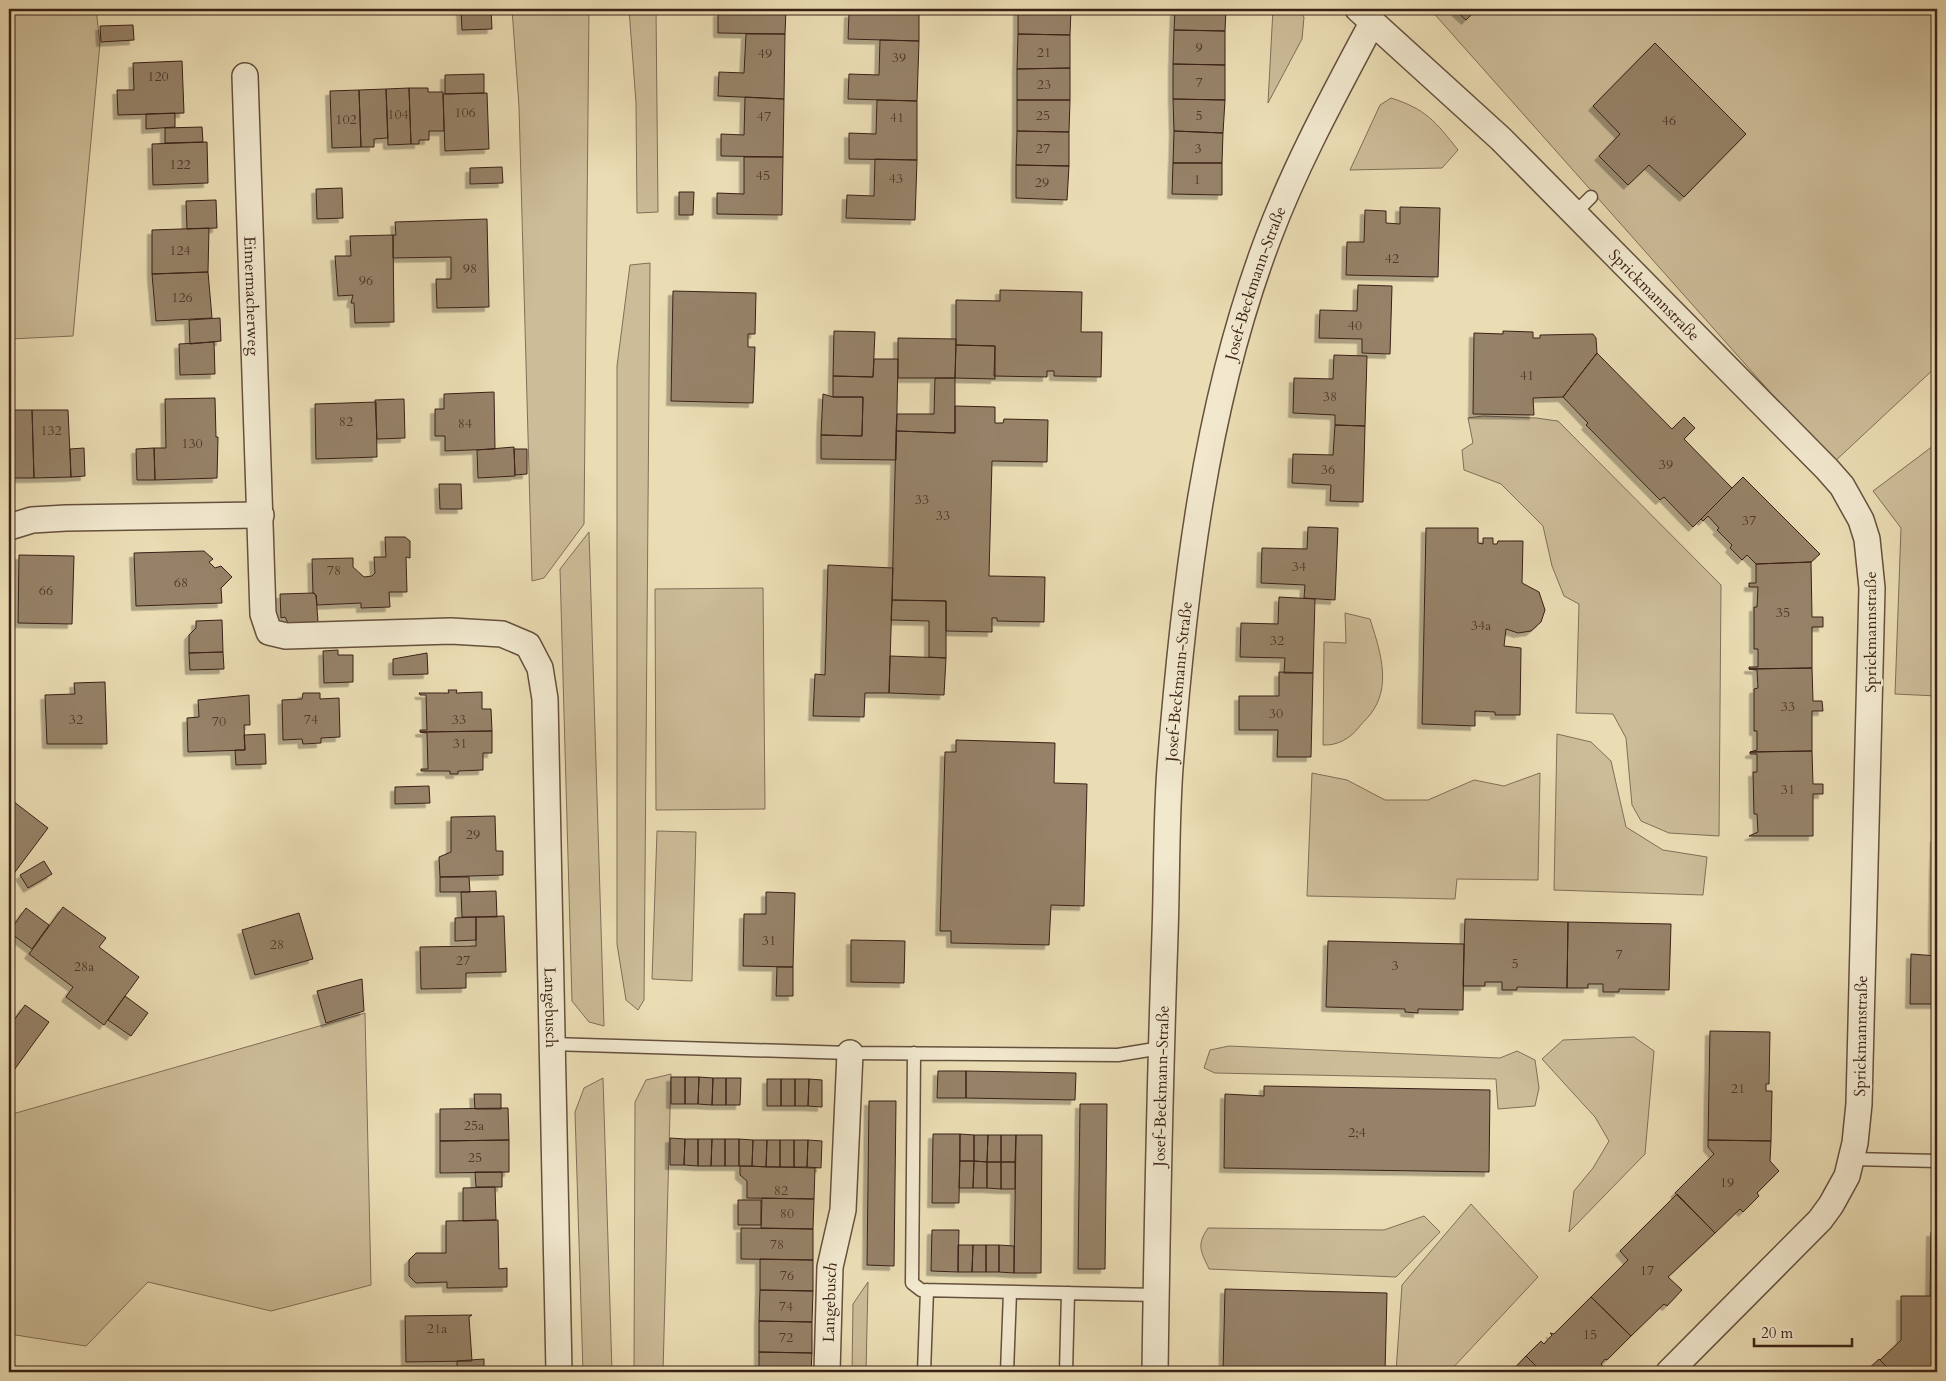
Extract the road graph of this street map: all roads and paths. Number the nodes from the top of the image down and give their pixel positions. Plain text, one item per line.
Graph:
1 (1365, 16) edge
2 (245, 76) dead end
3 (261, 515) junction
4 (9, 527) edge
5 (528, 645) joint
6 (551, 1044) junction
7 (1162, 1048) junction
8 (850, 1053) junction
9 (914, 1053) junction
10 (1852, 1159) junction
11 (1937, 1161) edge
12 (927, 1290) junction
13 (1010, 1292) junction
14 (1068, 1293) junction
15 (1156, 1295) junction
16 (559, 1372) edge
17 (828, 1372) edge
18 (924, 1372) edge
19 (1007, 1372) edge
20 (1066, 1372) edge
21 (1155, 1372) edge
22 (1669, 1372) edge

1 - 7 street, Josef-Beckmann-Straße
1 - 10 street, Sprickmannstraße
2 - 3 street, Eimermacherweg
3 - 4 street
3 - 5 street, Eimermacherweg
5 - 6 street, Langebusch
6 - 8 lane
6 - 16 street, Langebusch
7 - 9 lane
7 - 15 street, Josef-Beckmann-Straße
8 - 9 lane
8 - 17 street, Langebusch
9 - 12 lane
10 - 11 lane
10 - 22 street, Sprickmannstraße
12 - 13 lane
12 - 18 lane
13 - 14 lane
13 - 19 lane
14 - 15 lane
14 - 20 lane
15 - 21 street, Josef-Beckmann-Straße

